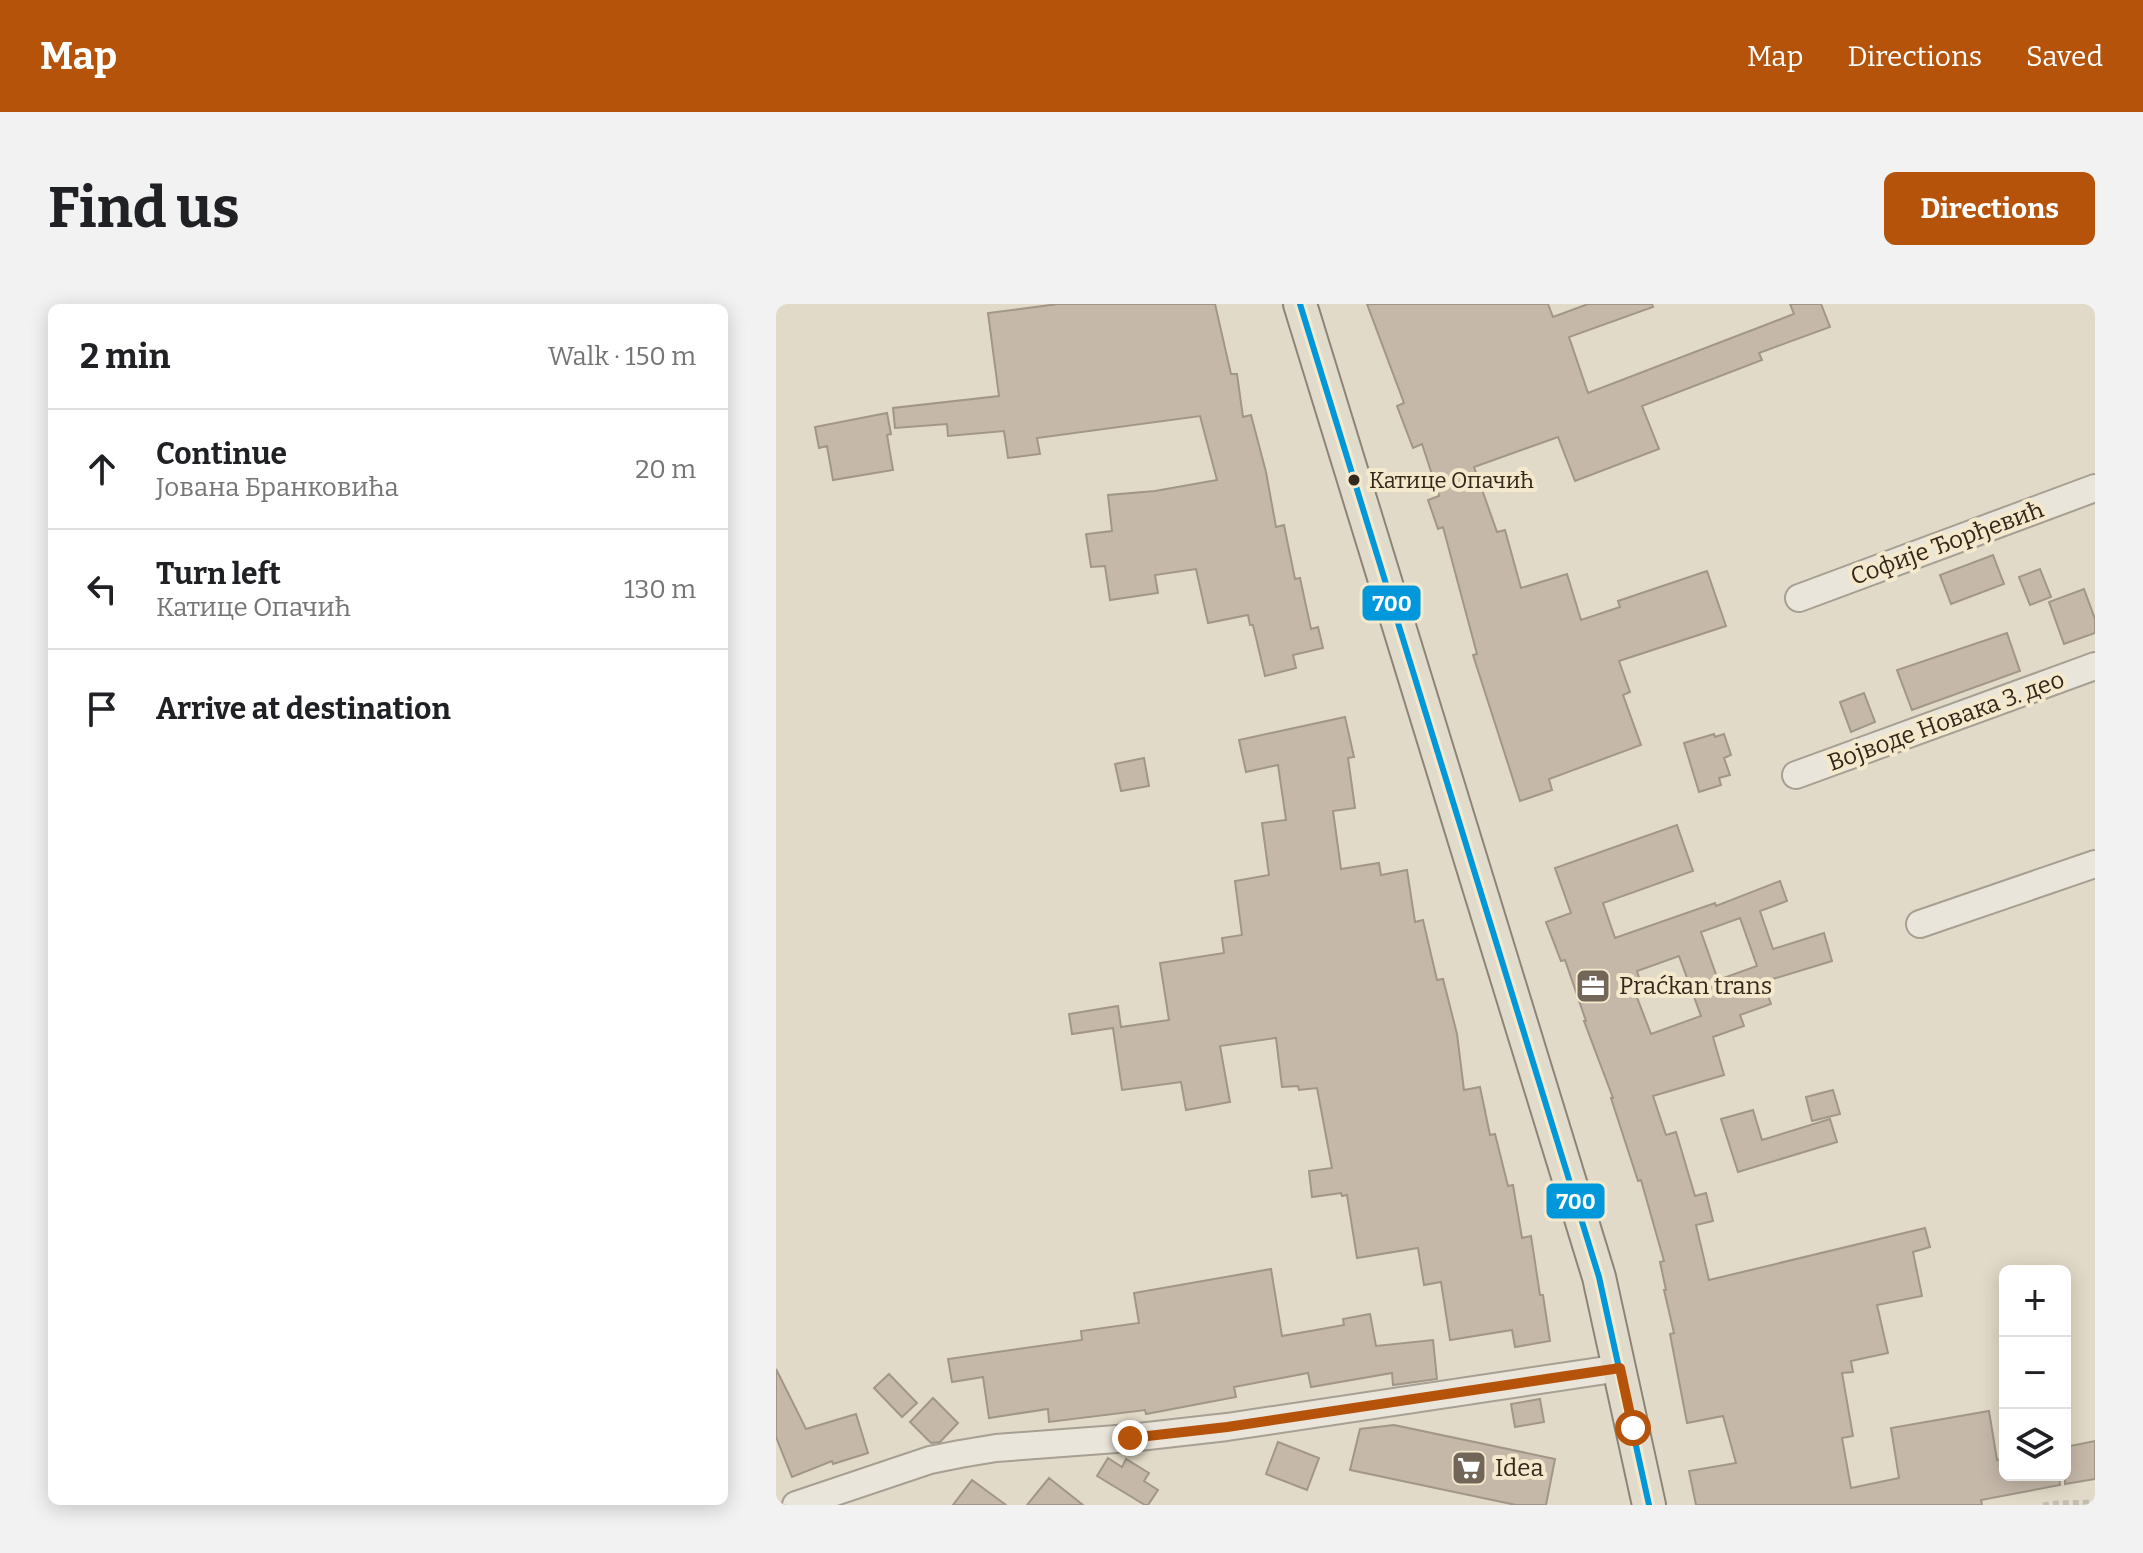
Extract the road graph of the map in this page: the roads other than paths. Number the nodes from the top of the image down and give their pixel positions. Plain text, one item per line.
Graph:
1 (1300, 304) edge
2 (2095, 488) edge
3 (1799, 598) dead end
4 (2095, 666) edge
5 (1796, 775) dead end
6 (2095, 864) edge
7 (1920, 924) dead end
8 (1620, 1368) junction
9 (796, 1505) edge
10 (1649, 1505) edge

1 - 8 main road
2 - 3 street, Софије Ђорђевић
4 - 5 street, Војводе Новака 3. део
6 - 7 street
8 - 9 street
8 - 10 main road

